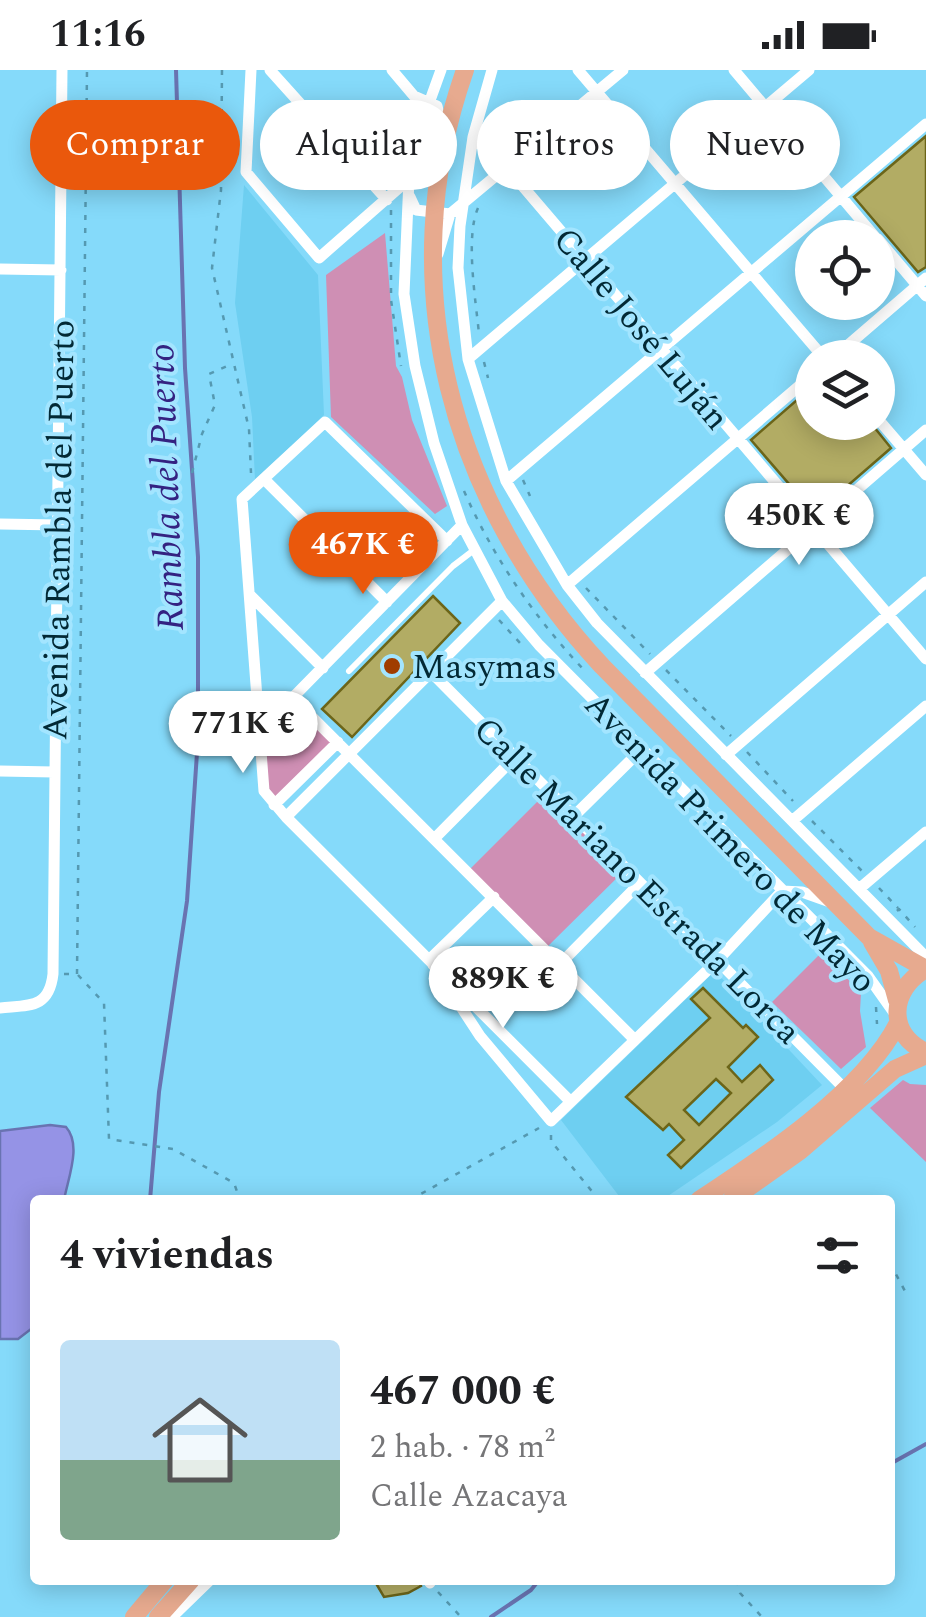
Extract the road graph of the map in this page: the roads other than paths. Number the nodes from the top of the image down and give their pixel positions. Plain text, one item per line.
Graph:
1 (62, 70) edge
2 (251, 70) edge
3 (270, 70) edge
4 (392, 70) edge
5 (440, 70) edge
6 (465, 70) edge
7 (492, 70) edge
8 (578, 70) edge
9 (624, 70) edge
10 (734, 70) edge
11 (808, 70) edge
12 (597, 92) junction
13 (298, 100) edge
14 (423, 100) edge
15 (428, 100) edge
16 (457, 100) edge
17 (588, 100) edge
18 (760, 100) edge
19 (774, 100) edge
20 (926, 124) edge
21 (472, 137) junction
22 (477, 141) edge
23 (670, 177) edge
24 (670, 186) edge
25 (379, 190) edge
26 (403, 190) edge
27 (409, 190) edge
28 (410, 190) edge
29 (444, 190) edge
30 (482, 190) edge
31 (526, 190) edge
32 (681, 190) edge
33 (836, 190) edge
34 (841, 196) junction
35 (387, 200) junction
36 (463, 205) junction
37 (416, 210) junction
38 (443, 214) junction
39 (862, 220) edge
40 (406, 231) junction
41 (895, 257) edge
42 (585, 260) junction
43 (0, 269) edge
44 (61, 270) junction
45 (752, 274) junction
46 (923, 287) edge
47 (809, 340) edge
48 (856, 340) edge
49 (660, 352) junction
50 (468, 359) junction
51 (795, 390) edge
52 (926, 430) edge
53 (895, 439) edge
54 (736, 440) junction
55 (904, 449) junction
56 (926, 475) edge
57 (264, 479) junction
58 (506, 480) junction
59 (0, 524) edge
60 (59, 525) junction
61 (462, 525) junction
62 (814, 527) junction
63 (447, 540) junction
64 (476, 550) junction
65 (572, 581) junction
66 (926, 582) edge
67 (250, 595) junction
68 (502, 601) junction
69 (387, 602) junction
70 (888, 614) junction
71 (926, 659) edge
72 (322, 668) junction
73 (349, 671) dead end
74 (431, 672) junction
75 (645, 673) junction
76 (294, 698) junction
77 (926, 706) edge
78 (261, 730) junction
79 (338, 742) junction
80 (642, 749) junction
81 (350, 753) junction
82 (726, 755) junction
83 (514, 758) junction
84 (0, 772) edge
85 (54, 772) junction
86 (274, 804) junction
87 (286, 816) junction
88 (573, 817) junction
89 (792, 821) junction
90 (926, 832) edge
91 (435, 838) junction
92 (640, 882) junction
93 (859, 889) junction
94 (782, 891) junction
95 (494, 896) junction
96 (837, 905) junction
97 (869, 937) junction
98 (926, 957) edge
99 (430, 960) junction
100 (718, 960) junction
101 (560, 964) junction
102 (926, 969) edge
103 (0, 1008) edge
104 (897, 1014) junction
105 (635, 1040) junction
106 (926, 1054) edge
107 (845, 1088) junction
108 (570, 1101) junction
109 (705, 1195) edge
110 (738, 1195) edge
111 (161, 1585) edge
112 (187, 1585) edge
113 (205, 1585) edge
114 (134, 1617) edge
115 (158, 1617) edge
116 (172, 1617) edge

1 - 44 street, Avenida Rambla del Puerto
2 - 35 street
3 - 13 street
4 - 14 street
5 - 15 street, Avenida Primero de Mayo
6 - 16 main road, Avenida Primero de Mayo
7 - 21 street, Avenida Primero de Mayo
8 - 12 street
9 - 12 street
10 - 18 street
11 - 19 street
12 - 17 street
12 - 23 street
20 - 34 street
21 - 22 street, Calle José Luján
21 - 36 street, Avenida Primero de Mayo
24 - 42 street
25 - 35 street
26 - 35 street
27 - 40 street, Avenida Primero de Mayo
28 - 37 street
29 - 38 main road, Avenida Primero de Mayo
30 - 36 street
31 - 42 street, Calle José Luján
32 - 45 street
33 - 34 street
34 - 39 street
34 - 45 street
36 - 38 street
36 - 50 street, Avenida Primero de Mayo
37 - 38 street
37 - 40 street, Avenida Primero de Mayo
38 - 96 main road, Avenida Primero de Mayo
40 - 61 street, Avenida Primero de Mayo
41 - 46 street
42 - 49 street, Calle José Luján
42 - 50 street
43 - 44 street
44 - 60 street, Avenida Rambla del Puerto
45 - 47 street
45 - 49 street
46 - 48 street
49 - 54 street, Calle José Luján
49 - 58 street
50 - 58 street, Avenida Primero de Mayo
51 - 54 street
52 - 55 street
53 - 55 street
54 - 62 street, Calle José Luján
54 - 65 street
55 - 56 street
55 - 62 street
57 - 63 street
57 - 67 street
57 - 69 street
58 - 65 street, Avenida Primero de Mayo
59 - 60 street
60 - 85 street, Avenida Rambla del Puerto
61 - 63 street
61 - 64 street, Avenida Primero de Mayo
62 - 70 street, Calle José Luján
62 - 75 street
63 - 69 street
64 - 68 street, Avenida Primero de Mayo
64 - 73 lane
65 - 75 street, Avenida Primero de Mayo
66 - 70 street
67 - 72 street
67 - 78 street
68 - 74 street
68 - 80 street, Avenida Primero de Mayo
69 - 72 street
70 - 71 street, Calle José Luján
70 - 82 street
72 - 76 street
74 - 81 street
74 - 83 street, Calle Mariano Estrada Lorca
75 - 82 street, Avenida Primero de Mayo
76 - 78 street
76 - 79 street
77 - 89 street
78 - 86 street
79 - 81 street
79 - 86 street
80 - 88 street
80 - 94 street, Avenida Primero de Mayo
81 - 87 street
81 - 91 street
82 - 89 street, Avenida Primero de Mayo
83 - 88 street, Calle Mariano Estrada Lorca
83 - 91 street
84 - 85 street
85 - 103 street, Avenida Rambla del Puerto
86 - 87 street
87 - 99 street
88 - 92 street, Calle Mariano Estrada Lorca
89 - 93 street, Avenida Primero de Mayo
90 - 93 street
91 - 95 street
92 - 100 street, Calle Mariano Estrada Lorca
92 - 101 street
93 - 98 street, Avenida Primero de Mayo
94 - 96 street
94 - 100 street
94 - 104 street, Avenida Primero de Mayo
95 - 99 street
95 - 101 street
96 - 97 main road, Avenida Primero de Mayo
97 - 102 main road, Avenida Primero de Mayo
97 - 104 main road, Avenida Primero de Mayo
99 - 108 street
99 - 108 street
100 - 105 street
100 - 107 street, Calle Mariano Estrada Lorca
101 - 105 street
102 - 104 main road
104 - 106 main road
104 - 107 main road
105 - 108 street
106 - 110 main road
107 - 109 main road
111 - 114 main road
112 - 115 main road
113 - 116 street

